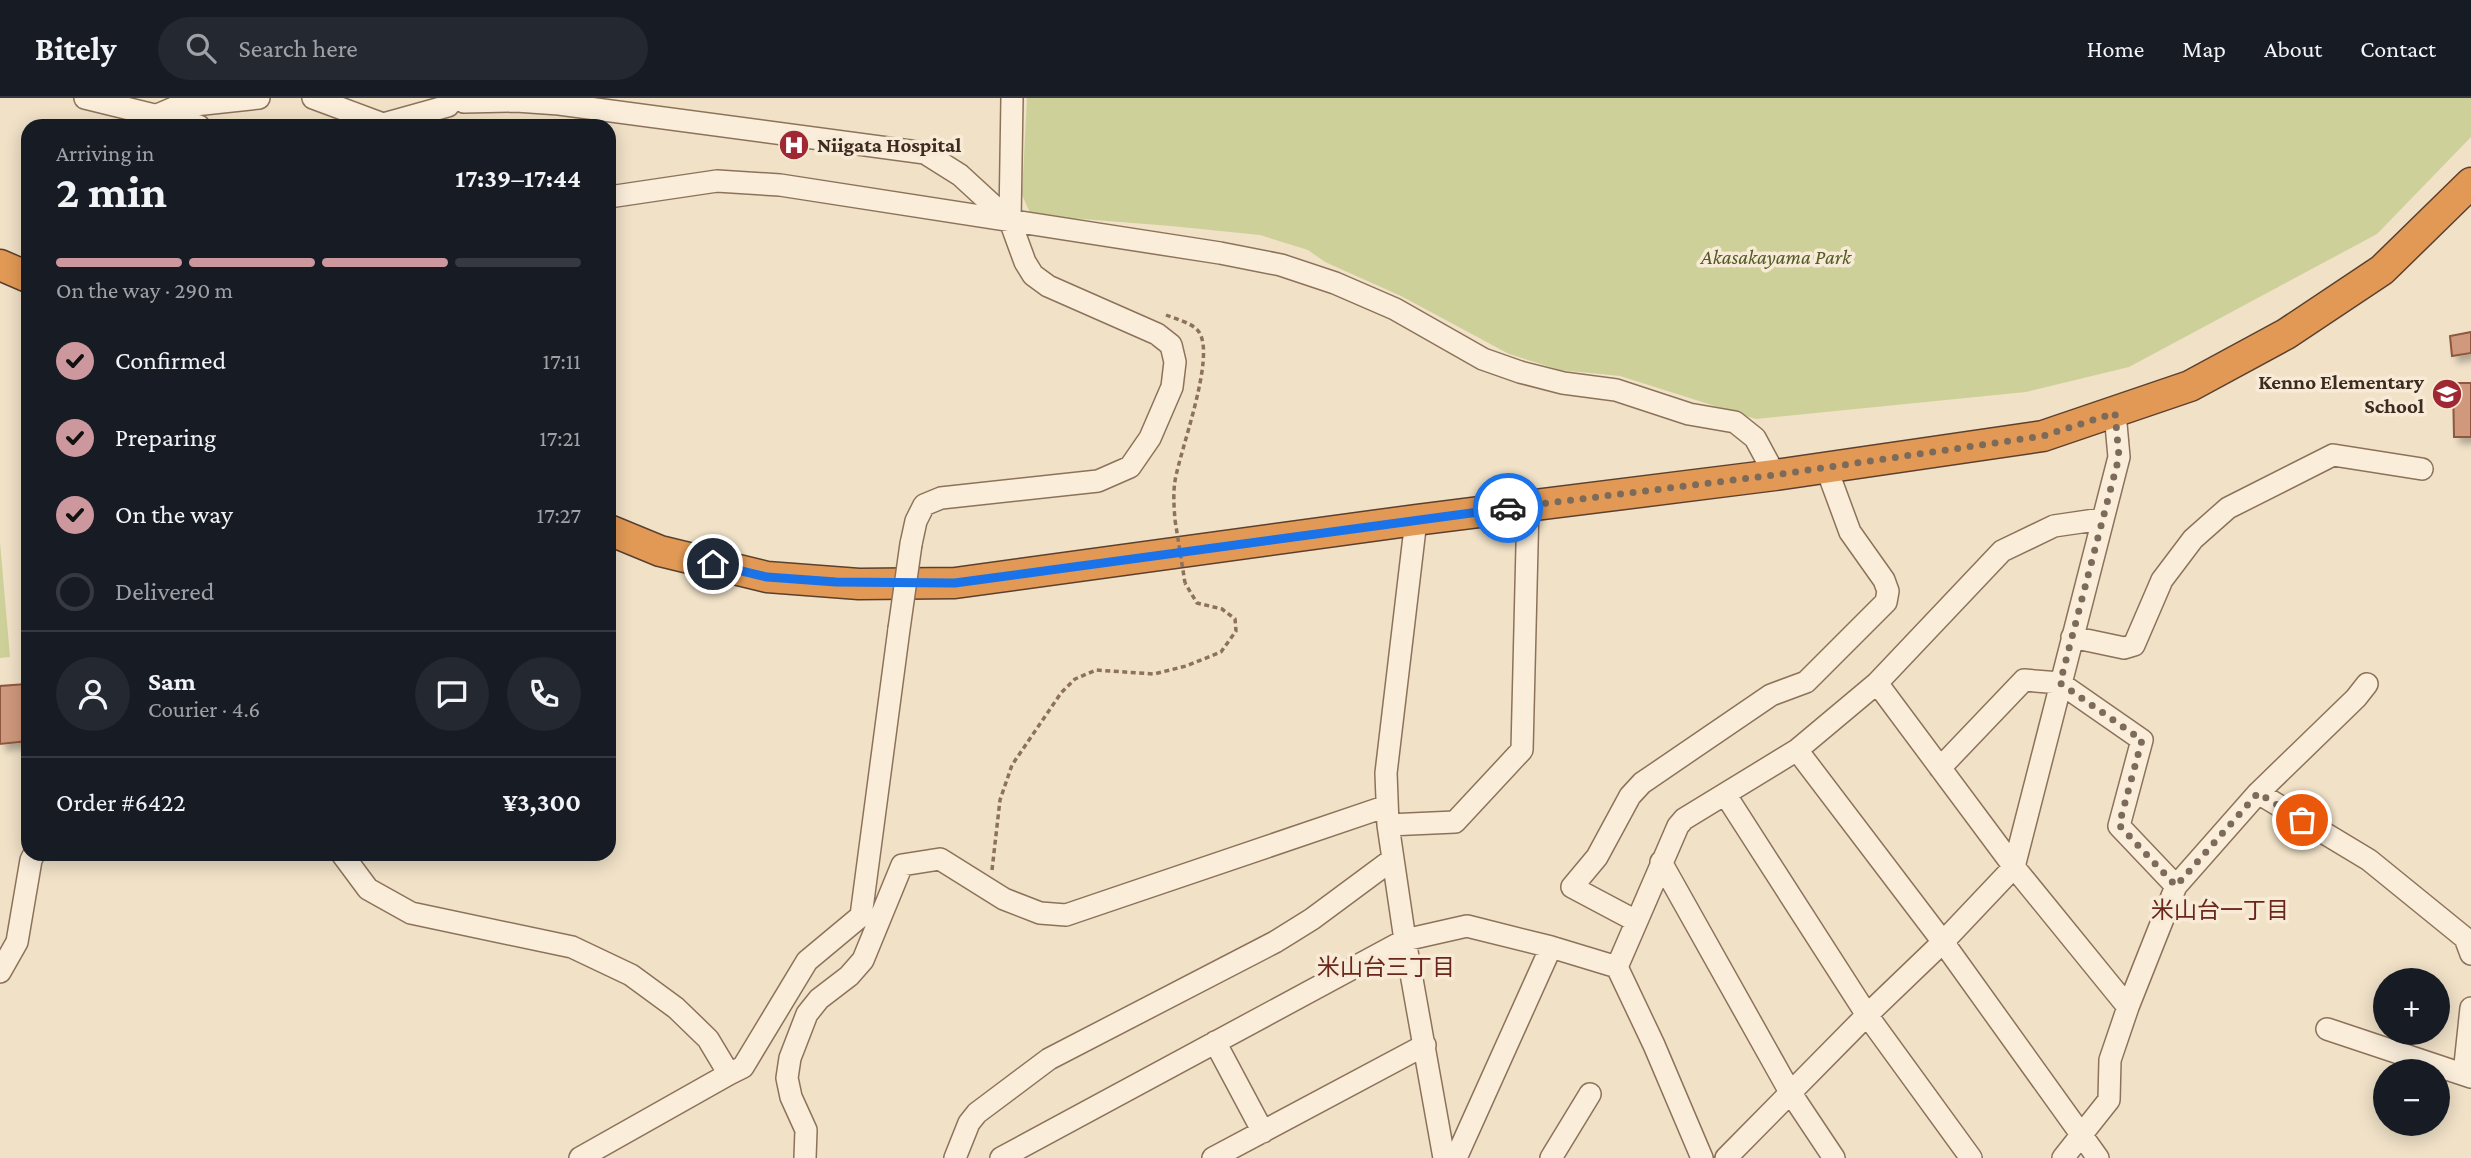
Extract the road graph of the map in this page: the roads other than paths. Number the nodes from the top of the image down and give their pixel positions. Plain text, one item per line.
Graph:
1 (85, 98) edge
2 (259, 98) edge
3 (313, 98) edge
4 (1012, 98) edge
5 (515, 99) edge
6 (452, 101) edge
7 (154, 116) junction
8 (168, 119) edge
9 (370, 119) edge
10 (398, 119) edge
11 (2471, 183) edge
12 (616, 196) edge
13 (1010, 221) junction
14 (0, 265) edge
15 (21, 274) edge
16 (2115, 413) junction
17 (1826, 467) junction
18 (2422, 469) dead end
19 (1774, 475) junction
20 (1528, 506) junction
21 (2102, 519) junction
22 (1416, 520) junction
23 (616, 533) edge
24 (2072, 636) junction
25 (1877, 683) junction
26 (2060, 683) junction
27 (2367, 684) dead end
28 (1797, 750) junction
29 (1940, 768) junction
30 (2258, 793) junction
31 (1725, 794) junction
32 (1387, 815) junction
33 (1393, 859) junction
34 (33, 861) edge
35 (347, 861) edge
36 (1661, 862) junction
37 (2014, 867) junction
38 (2176, 886) junction
39 (1636, 921) junction
40 (1405, 940) junction
41 (1942, 942) junction
42 (1551, 947) junction
43 (2471, 954) edge
44 (1617, 967) junction
45 (0, 972) edge
46 (2128, 1007) junction
47 (2471, 1008) edge
48 (1867, 1014) junction
49 (2327, 1029) dead end
50 (1215, 1042) junction
51 (1425, 1045) junction
52 (729, 1074) junction
53 (2467, 1075) edge
54 (1790, 1093) junction
55 (1590, 1094) dead end
56 (1263, 1132) junction
57 (2081, 1137) junction
58 (1443, 1156) edge
59 (580, 1158) edge
60 (805, 1158) edge
61 (956, 1158) edge
62 (1002, 1158) edge
63 (1213, 1158) edge
64 (1551, 1158) edge
65 (1702, 1158) edge
66 (1727, 1158) edge
67 (1835, 1158) edge
68 (1971, 1158) edge
69 (2063, 1158) edge
70 (2098, 1158) edge

1 - 7 street
2 - 7 street
3 - 9 street
4 - 13 street
5 - 6 street
5 - 13 street
6 - 10 street
7 - 8 street
11 - 16 highway
12 - 13 street
13 - 19 street
13 - 52 street, bridge
14 - 15 highway
16 - 17 highway
16 - 21 street
17 - 19 highway
17 - 39 street
18 - 24 street
19 - 20 highway
20 - 22 highway
20 - 32 street
21 - 24 street
21 - 25 street
22 - 23 highway
22 - 32 street
24 - 26 street
25 - 28 street
25 - 29 street
26 - 29 street
26 - 37 street
26 - 38 street
27 - 30 street
28 - 31 street
28 - 41 street
29 - 37 street
30 - 38 street
30 - 43 street
31 - 36 street
31 - 48 street
32 - 33 street
32 - 60 street
33 - 40 street
33 - 61 street
34 - 45 street
35 - 52 street
36 - 39 street
36 - 54 street
37 - 41 street
37 - 46 street
38 - 46 street
39 - 44 street
40 - 42 street
40 - 50 street
40 - 51 street
41 - 48 street
41 - 57 street
42 - 44 street
42 - 58 street
44 - 65 street
46 - 57 street
47 - 53 street
48 - 54 street
48 - 68 street
49 - 53 street
50 - 56 street
50 - 62 street
51 - 56 street
51 - 58 street
52 - 59 street
54 - 66 street
54 - 67 street
55 - 64 street
56 - 63 street
57 - 69 street
57 - 70 street

